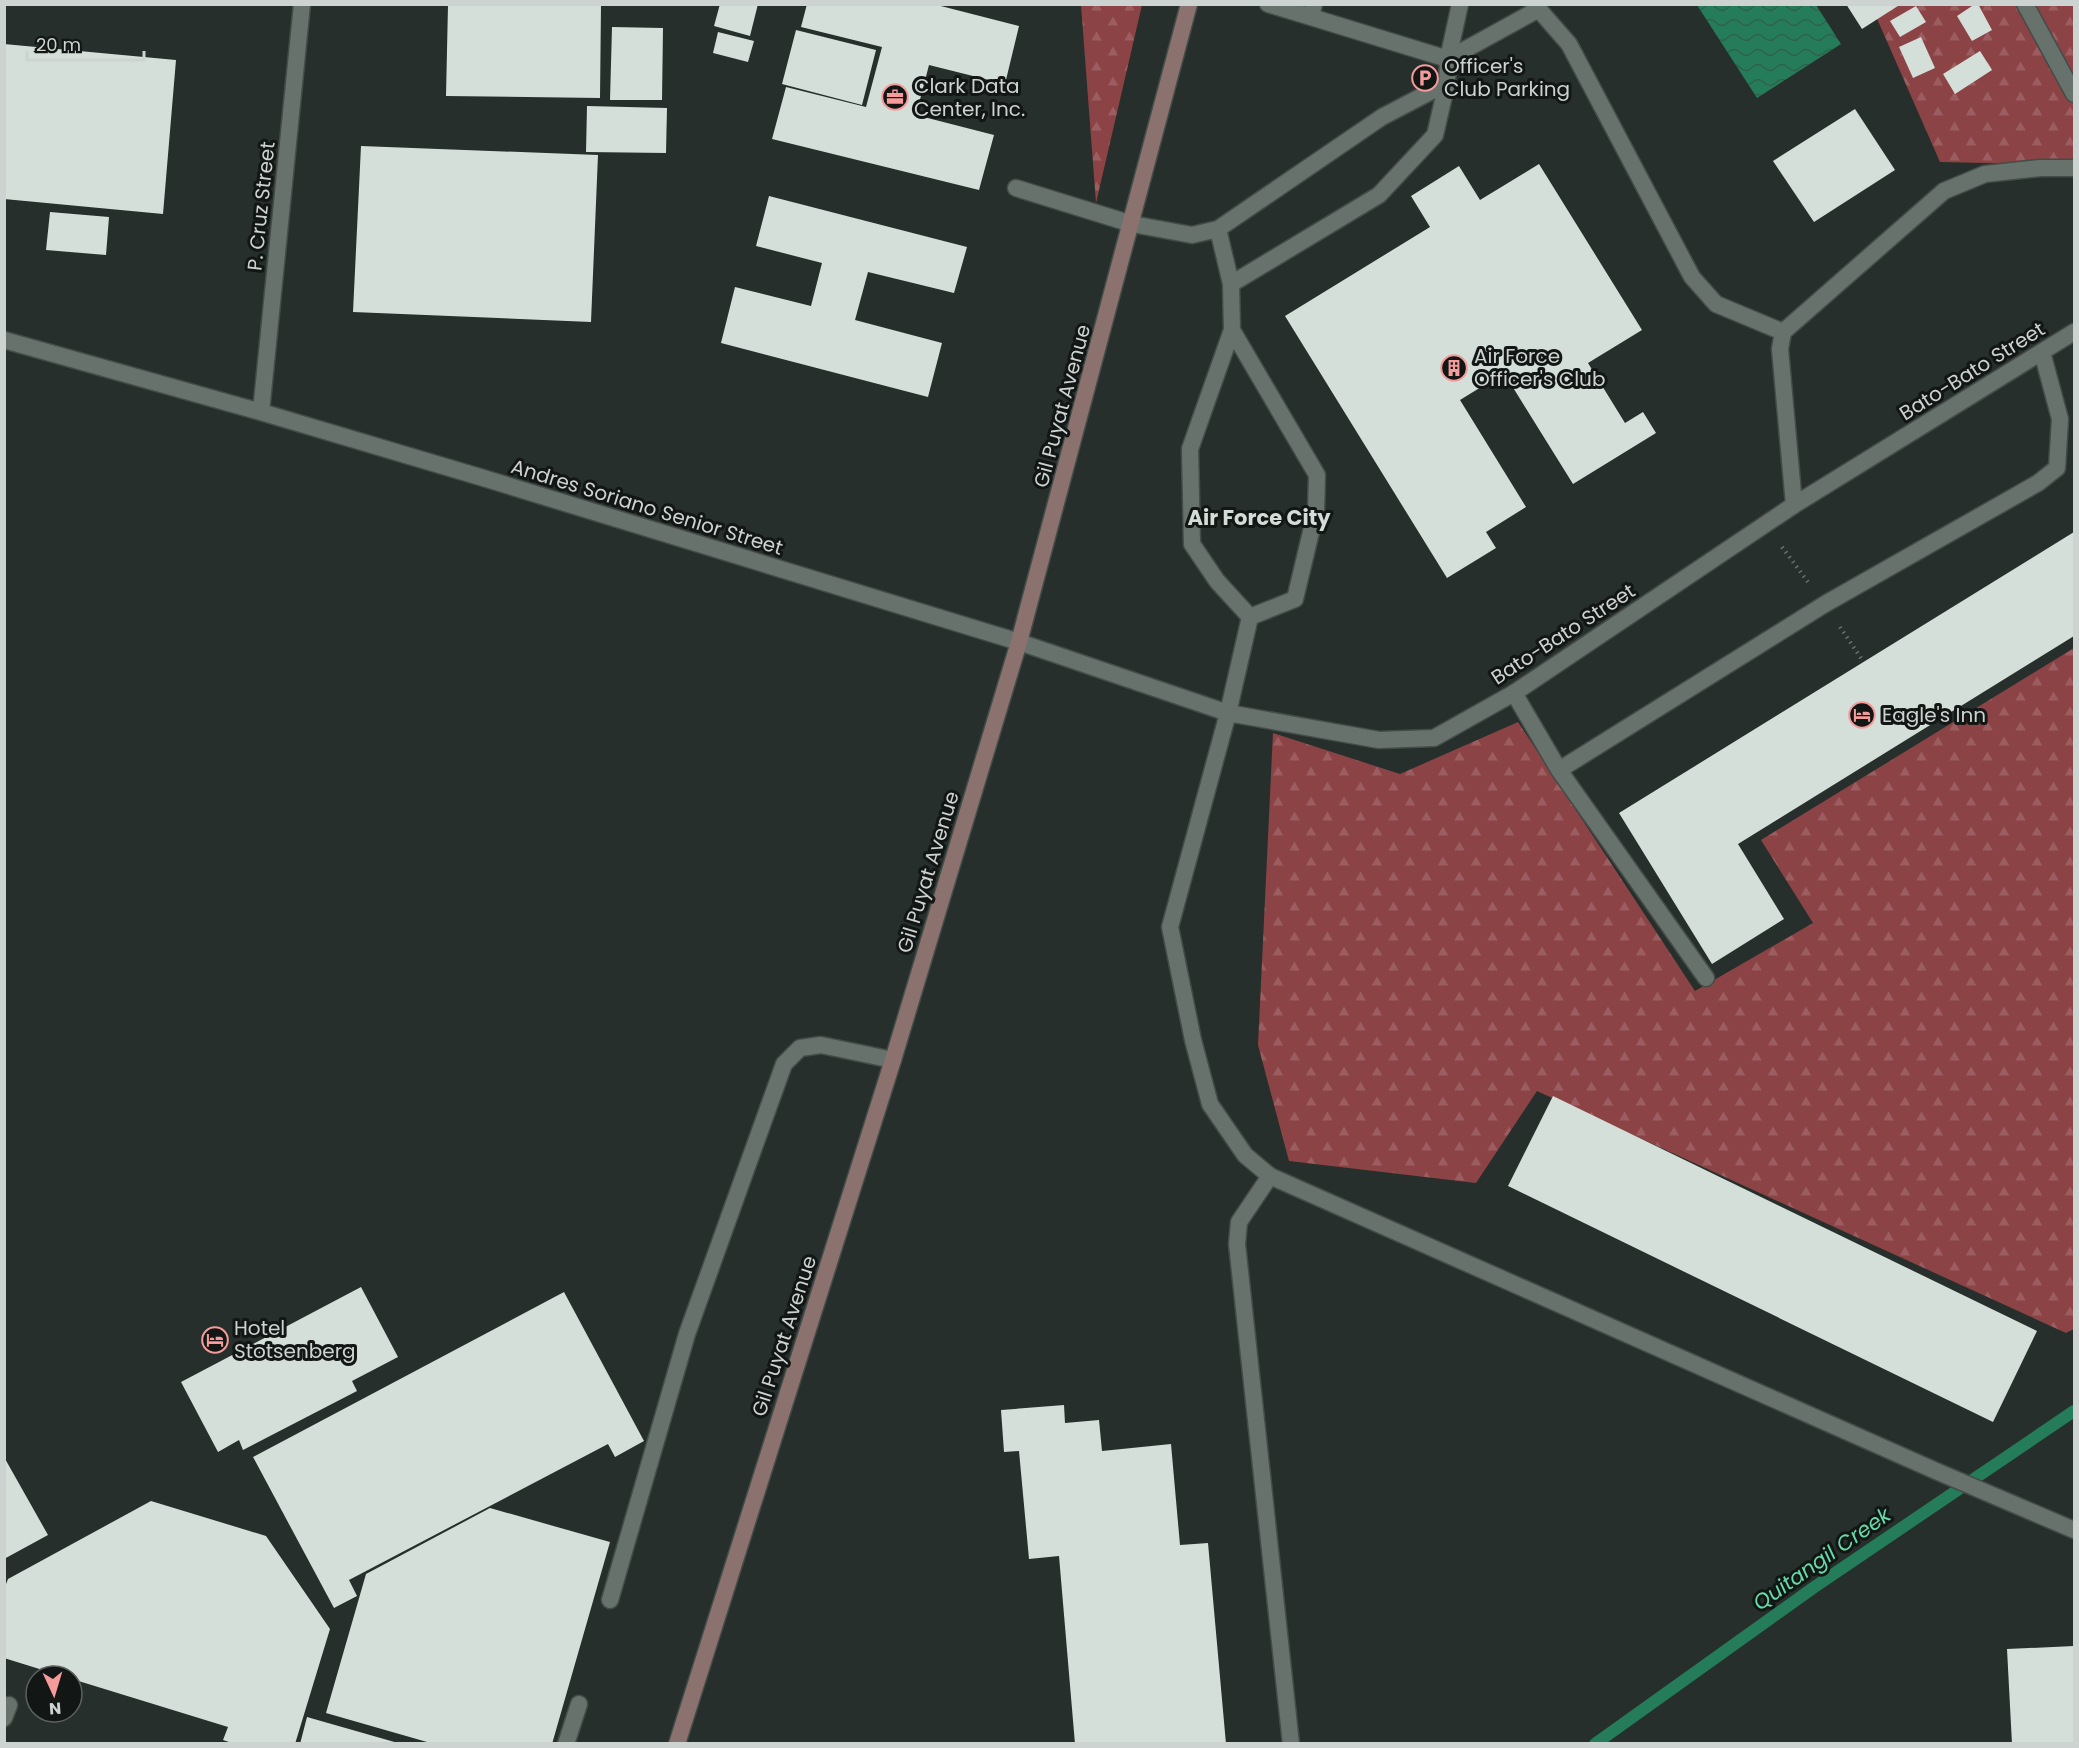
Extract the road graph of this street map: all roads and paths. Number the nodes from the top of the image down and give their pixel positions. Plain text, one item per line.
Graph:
1 (302, 4) edge
2 (1189, 4) edge
3 (1268, 4) edge
4 (1460, 4) edge
5 (2025, 4) edge
6 (1536, 7) edge
7 (1313, 11) edge
8 (1448, 59) junction
9 (1447, 82) junction
10 (2074, 94) edge
11 (2074, 168) edge
12 (1016, 188) dead end
13 (1132, 224) junction
14 (1218, 229) junction
15 (1232, 284) junction
16 (1232, 330) junction
17 (1784, 332) junction
18 (2074, 332) edge
19 (4, 340) edge
20 (2042, 352) junction
21 (261, 412) junction
22 (1794, 505) junction
23 (1250, 617) junction
24 (1019, 642) junction
25 (1514, 693) junction
26 (1228, 713) junction
27 (1559, 770) junction
28 (1706, 978) dead end
29 (893, 1060) junction
30 (1270, 1176) junction
31 (2074, 1530) edge
32 (610, 1600) dead end
33 (579, 1704) dead end
34 (566, 1743) edge
35 (677, 1743) edge
36 (1291, 1743) edge

1 - 21 street, P. Cruz Street
2 - 13 main road, Gil Puyat Avenue
3 - 7 street
4 - 8 street
5 - 10 street
6 - 8 street
6 - 17 street
7 - 8 street
8 - 9 street
9 - 14 street
9 - 15 street
11 - 17 street
12 - 13 street
13 - 14 street
13 - 24 main road, Gil Puyat Avenue
14 - 15 street
15 - 16 street
16 - 23 street
16 - 23 street
17 - 22 street
18 - 20 street, Bato-Bato Street
19 - 21 street, Andres Soriano Senior Street
20 - 22 street, Bato-Bato Street
20 - 27 street
21 - 24 street, Andres Soriano Senior Street
22 - 25 street, Bato-Bato Street
23 - 26 street
24 - 26 street, Bato-Bato Street
24 - 29 main road, Gil Puyat Avenue
25 - 26 street, Bato-Bato Street
25 - 27 street
26 - 30 street
27 - 28 street
29 - 32 street
29 - 35 main road, Gil Puyat Avenue
30 - 31 street
30 - 36 street
33 - 34 street

